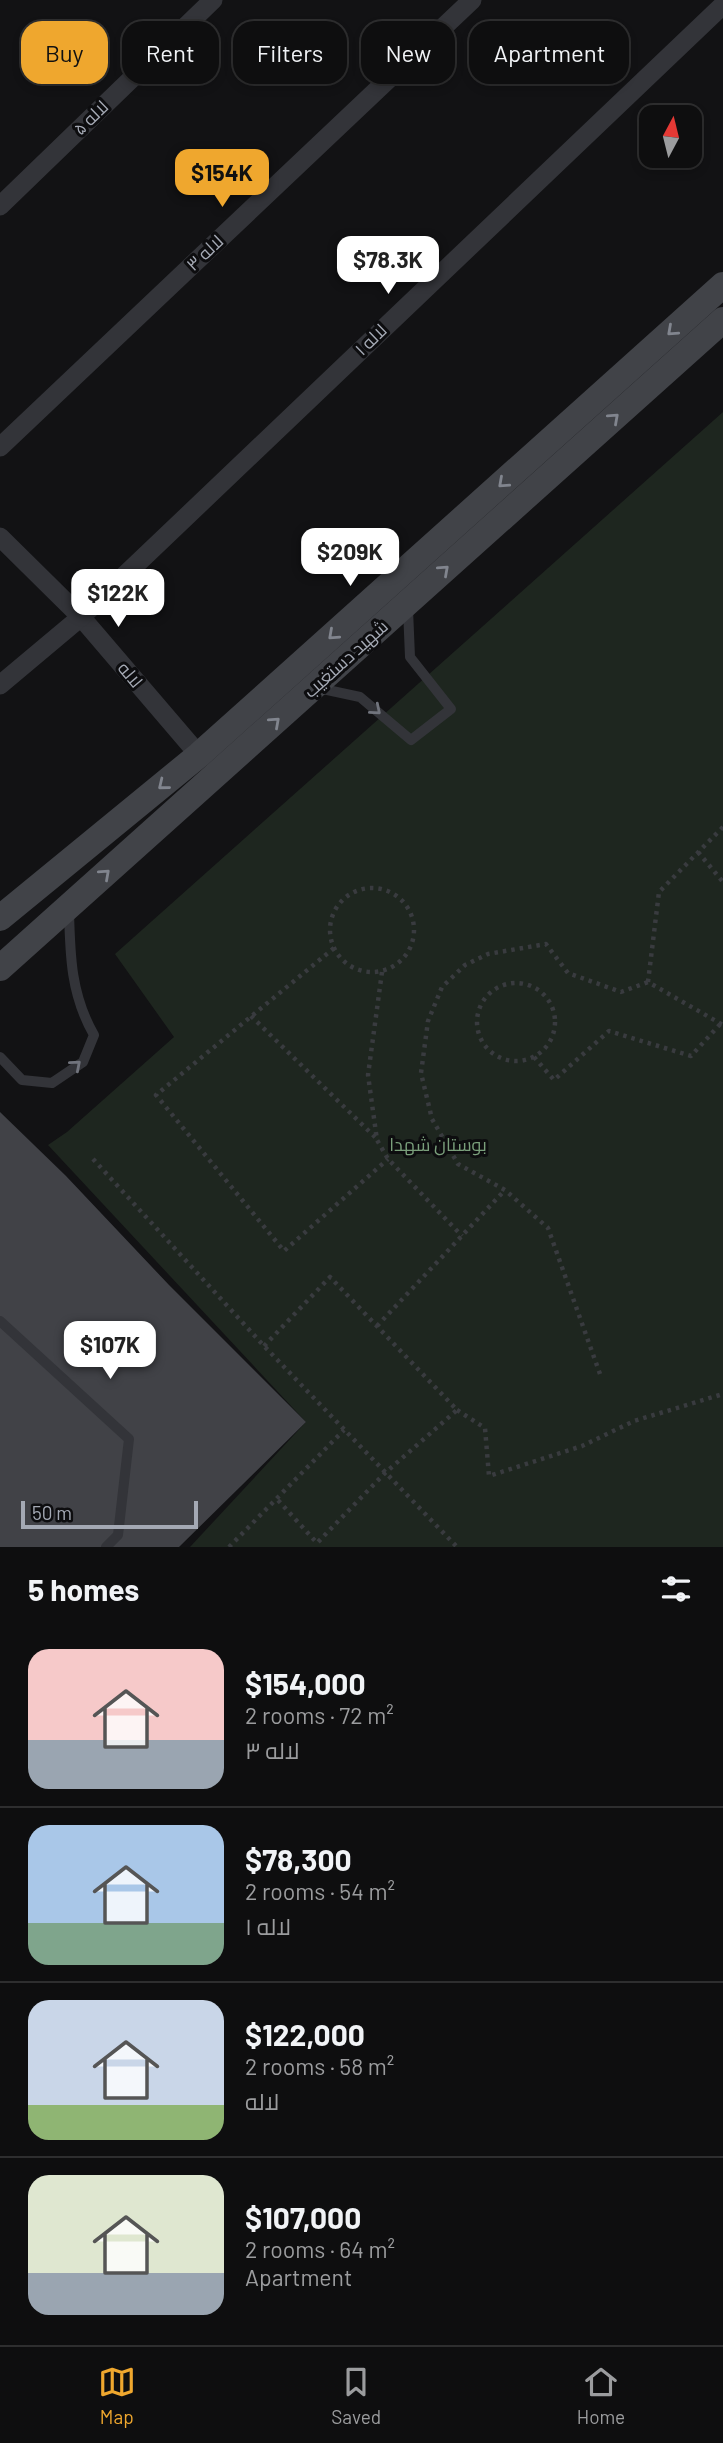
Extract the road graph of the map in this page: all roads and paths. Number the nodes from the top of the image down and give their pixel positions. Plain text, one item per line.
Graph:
1 (212, 0) edge
2 (472, 0) edge
3 (723, 5) edge
4 (0, 206) edge
5 (723, 285) edge
6 (723, 320) edge
7 (0, 447) edge
8 (0, 537) edge
9 (408, 603) junction
10 (80, 617) junction
11 (0, 685) edge
12 (314, 687) junction
13 (199, 755) junction
14 (723, 827) edge
15 (698, 852) junction
16 (723, 882) edge
17 (68, 907) junction
18 (0, 918) edge
19 (334, 948) junction
20 (0, 968) edge
21 (382, 972) junction
22 (648, 982) junction
23 (251, 1016) junction
24 (722, 1023) edge
25 (534, 1056) junction
26 (0, 1057) edge
27 (377, 1140) junction
28 (388, 1159) junction
29 (93, 1160) dead end
30 (505, 1190) junction
31 (462, 1236) junction
32 (0, 1321) edge
33 (377, 1326) junction
34 (264, 1346) junction
35 (600, 1374) dead end
36 (723, 1394) edge
37 (457, 1410) junction
38 (344, 1430) junction
39 (385, 1473) junction
40 (276, 1498) junction
41 (106, 1547) edge
42 (229, 1547) edge
43 (457, 1547) edge

1 - 4 street, لاله ۵
2 - 7 street, لاله ۳
3 - 10 street, لاله ۱
5 -> 13 main road, شهید دستغیب
9 -> 6 main road, شهید دستغیب
8 - 10 street, لاله
9 - 12 main road, شهید دستغیب
12 -> 9 lane
10 - 11 street, لاله ۱
10 - 13 street, لاله
17 -> 12 main road, شهید دستغیب
13 -> 18 main road, شهید دستغیب
14 - 15 path
15 - 16 path
15 - 22 path
17 - 20 main road, شهید دستغیب
26 -> 17 lane
19 - 21 path
19 - 21 path
19 - 23 path
21 - 27 path
22 - 24 path
22 - 30 path
23 - 27 path
23 - 28 path
24 - 25 path
25 - 25 path
27 - 28 path
28 - 31 path
29 - 34 path
30 - 31 path
30 - 35 path
31 - 33 path
32 - 41 lane
33 - 34 path
33 - 37 path
34 - 38 path
36 - 37 path
37 - 39 path
38 - 39 path
38 - 40 path
39 - 40 path
39 - 43 path
40 - 42 path

